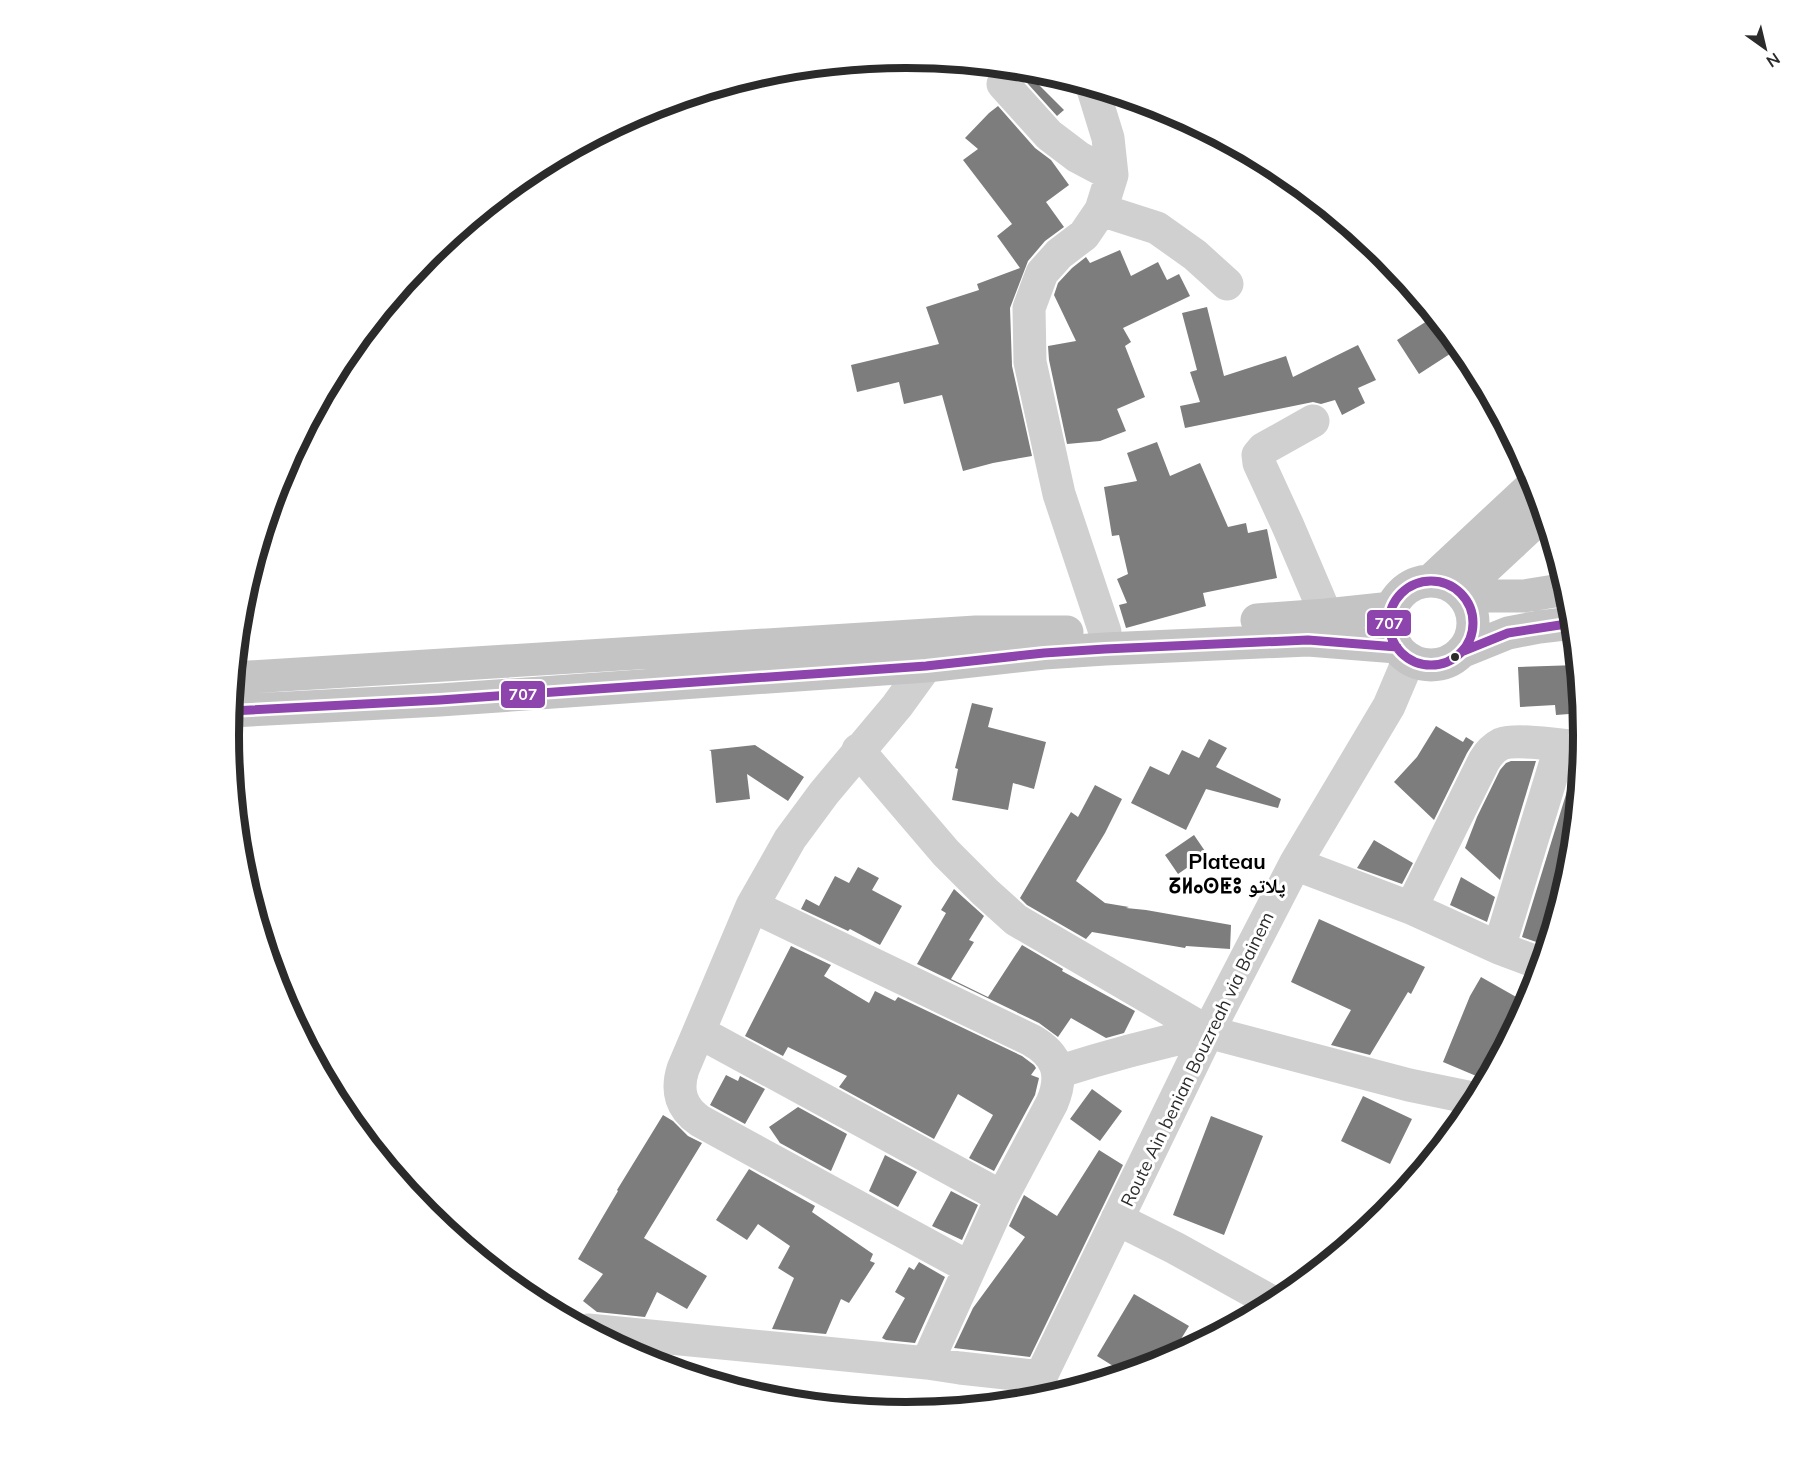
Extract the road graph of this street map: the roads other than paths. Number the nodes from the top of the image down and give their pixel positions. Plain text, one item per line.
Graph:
1 (1004, 84) dead end
2 (1095, 95) edge
3 (1112, 175) junction
4 (1101, 210) junction
5 (1227, 284) dead end
6 (1313, 421) dead end
7 (1527, 490) edge
8 (1539, 519) edge
9 (1430, 581) junction
10 (1558, 591) edge
11 (1462, 594) junction
12 (1392, 608) junction
13 (1326, 615) junction
14 (1564, 624) edge
15 (1105, 632) junction
16 (1461, 652) junction
17 (1403, 653) junction
18 (926, 666) junction
19 (242, 678) edge
20 (240, 711) edge
21 (1572, 746) edge
22 (858, 750) junction
23 (1295, 864) junction
24 (752, 906) junction
25 (1411, 908) junction
26 (1499, 948) junction
27 (1535, 961) edge
28 (699, 1032) junction
29 (1208, 1032) junction
30 (1058, 1072) junction
31 (1468, 1097) edge
32 (1002, 1197) junction
33 (1117, 1219) junction
34 (970, 1268) junction
35 (1264, 1298) edge
36 (607, 1332) edge
37 (927, 1363) junction
38 (1035, 1389) edge

1 - 3 street
2 - 3 street
3 - 4 street
4 - 5 street
4 - 15 street
6 - 13 street
7 - 9 main road
8 - 11 main road
9 - 11 main road
9 - 12 main road
10 - 11 main road
11 - 16 main road
12 - 13 main road
12 - 17 main road
13 - 15 main road
14 - 16 main road
15 - 19 main road
16 - 17 main road
17 - 18 main road
17 - 23 street, Route Ain benian Bouzreah via Bainem
18 - 20 main road
18 - 22 street
21 - 25 street
21 - 26 street
22 - 24 street
22 - 29 street
23 - 25 street
23 - 29 street, Route Ain benian Bouzreah via Bainem
24 - 28 street
24 - 30 street
25 - 26 street
26 - 27 street
28 - 32 street
28 - 34 street
29 - 30 street
29 - 31 street
29 - 33 street, Route Ain benian Bouzreah via Bainem
30 - 32 street
32 - 34 street
33 - 35 street
33 - 38 street, Route Ain benian Bouzreah via Bainem
34 - 37 street
36 - 37 street
37 - 38 street

